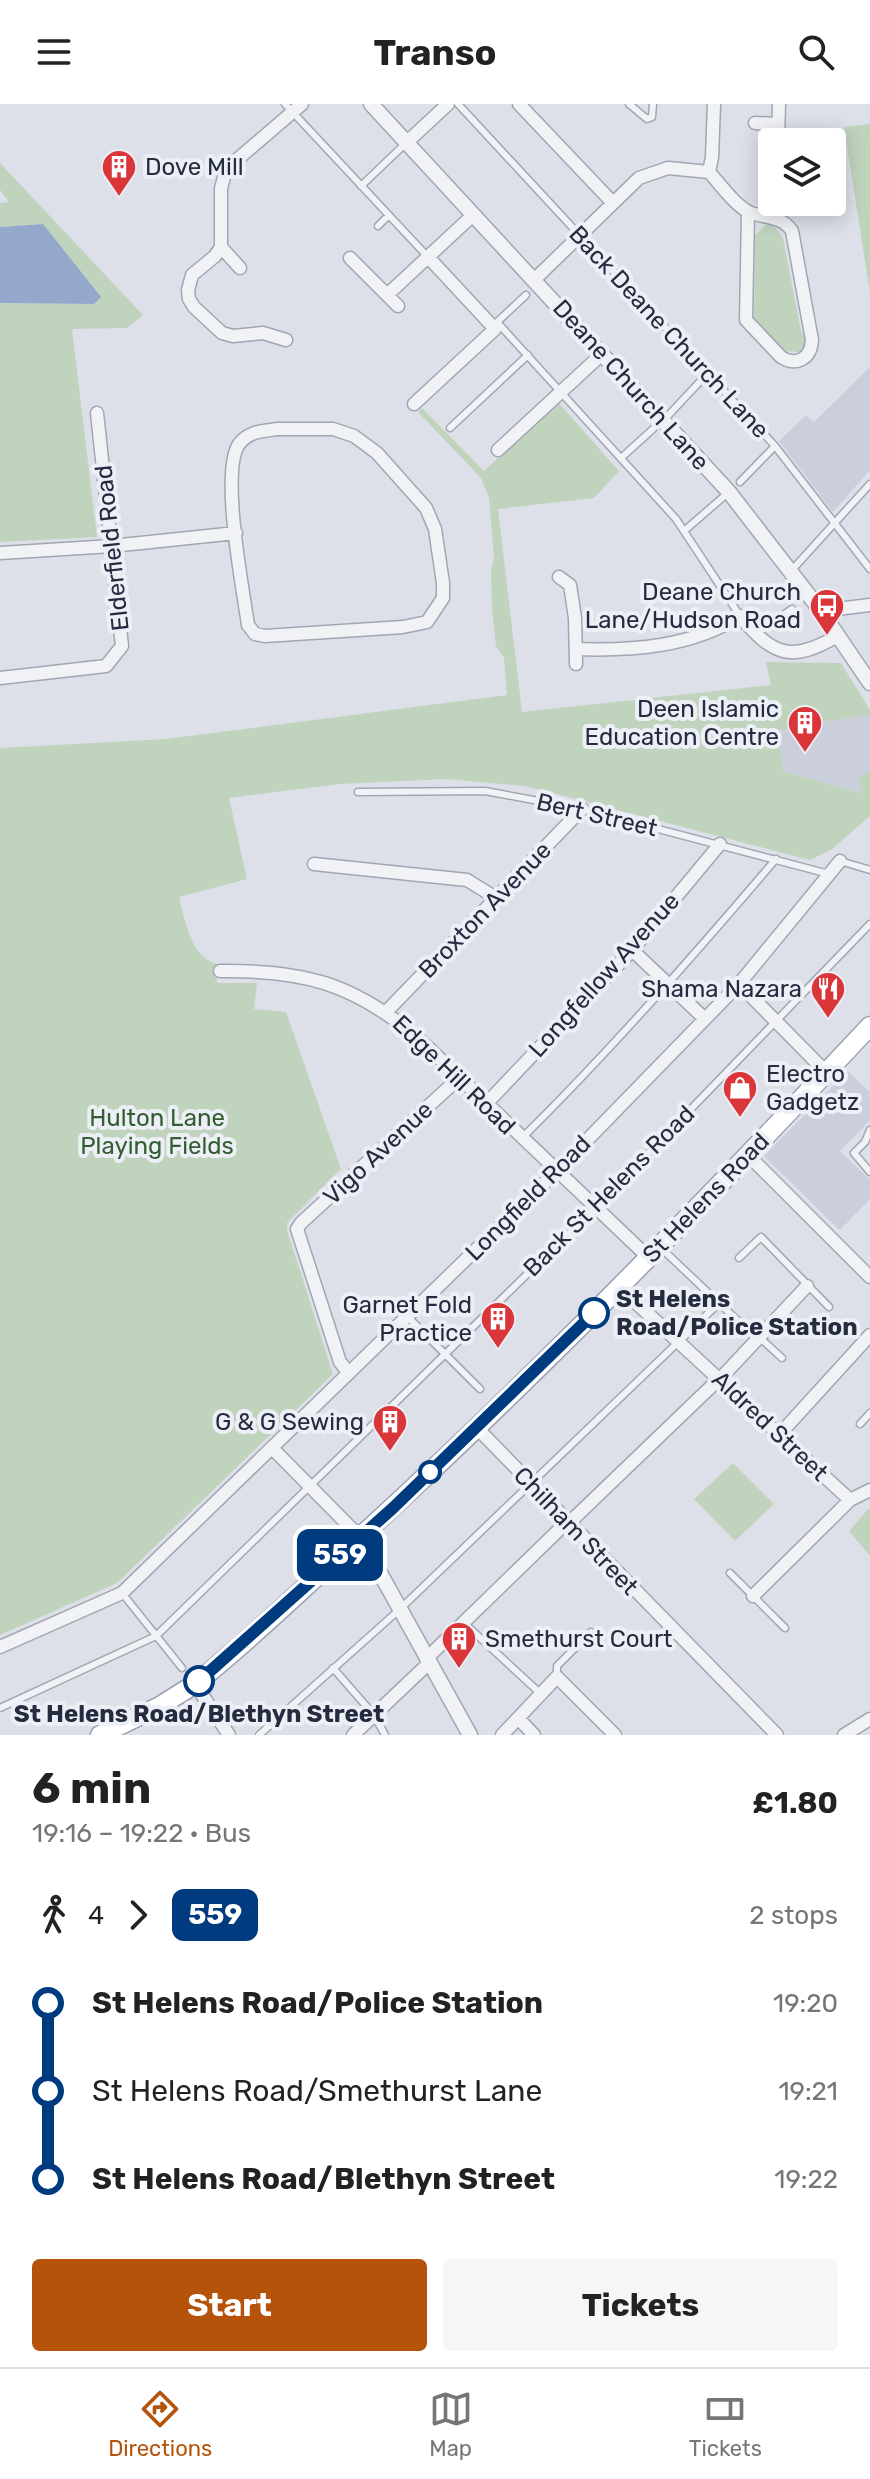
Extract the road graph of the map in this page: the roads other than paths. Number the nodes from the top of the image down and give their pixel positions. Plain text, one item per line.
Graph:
1 (371, 104) edge
2 (448, 104) edge
3 (458, 104) edge
4 (519, 104) edge
5 (629, 104) edge
6 (653, 104) edge
7 (714, 104) edge
8 (779, 104) edge
9 (293, 107) edge
10 (755, 123) dead end
11 (778, 124) junction
12 (778, 128) edge
13 (406, 143) junction
14 (709, 172) junction
15 (361, 186) junction
16 (612, 202) junction
17 (748, 212) junction
18 (389, 215) junction
19 (473, 215) junction
20 (378, 226) dead end
21 (579, 235) junction
22 (221, 247) junction
23 (428, 257) junction
24 (350, 258) dead end
25 (240, 268) dead end
26 (534, 280) junction
27 (387, 295) junction
28 (526, 295) dead end
29 (398, 306) dead end
30 (495, 326) junction
31 (286, 340) dead end
32 (602, 354) junction
33 (528, 355) junction
34 (707, 374) junction
35 (418, 382) dead end
36 (428, 392) junction
37 (561, 392) junction
38 (414, 404) dead end
39 (97, 413) dead end
40 (658, 425) junction
41 (450, 428) dead end
42 (775, 446) junction
43 (498, 450) dead end
44 (621, 458) junction
45 (740, 482) dead end
46 (870, 484) edge
47 (729, 492) junction
48 (835, 523) junction
49 (684, 531) junction
50 (236, 533) junction
51 (112, 546) junction
52 (0, 553) edge
53 (870, 569) edge
54 (790, 572) junction
55 (570, 580) dead end
56 (870, 605) edge
57 (792, 609) dead end
58 (821, 611) junction
59 (740, 616) junction
60 (671, 627) dead end
61 (755, 634) junction
62 (837, 636) junction
63 (671, 642) junction
64 (576, 649) junction
65 (576, 664) dead end
66 (0, 678) edge
67 (870, 683) edge
68 (358, 792) dead end
69 (582, 809) junction
70 (720, 844) junction
71 (776, 859) junction
72 (840, 861) joint
73 (314, 864) dead end
74 (870, 870) edge
75 (830, 874) junction
76 (496, 898) junction
77 (870, 924) edge
78 (632, 950) junction
79 (220, 971) dead end
80 (739, 984) junction
81 (669, 985) junction
82 (387, 1011) junction
83 (705, 1019) junction
84 (774, 1021) junction
85 (870, 1026) edge
86 (826, 1072) junction
87 (459, 1078) junction
88 (486, 1104) junction
89 (870, 1130) edge
90 (521, 1139) junction
91 (748, 1155) junction
92 (556, 1172) junction
93 (870, 1172) edge
94 (595, 1208) junction
95 (654, 1253) junction
96 (739, 1258) dead end
97 (870, 1277) edge
98 (807, 1286) junction
99 (620, 1288) junction
100 (719, 1303) junction
101 (829, 1307) dead end
102 (407, 1316) junction
103 (870, 1335) edge
104 (758, 1338) junction
105 (679, 1342) junction
106 (445, 1353) junction
107 (782, 1358) dead end
108 (348, 1372) junction
109 (720, 1379) junction
110 (480, 1389) dead end
111 (870, 1413) edge
112 (860, 1424) dead end
113 (477, 1428) junction
114 (779, 1435) junction
115 (272, 1448) junction
116 (309, 1485) junction
117 (531, 1485) junction
118 (870, 1490) edge
119 (850, 1500) junction
120 (568, 1523) junction
121 (360, 1537) junction
122 (730, 1573) dead end
123 (122, 1593) junction
124 (753, 1596) junction
125 (399, 1610) junction
126 (464, 1623) junction
127 (785, 1628) dead end
128 (591, 1632) dead end
129 (156, 1636) junction
130 (0, 1647) edge
131 (428, 1661) junction
132 (182, 1668) dead end
133 (333, 1668) junction
134 (557, 1677) junction
135 (195, 1684) junction
136 (541, 1694) junction
137 (0, 1708) edge
138 (374, 1715) junction
139 (518, 1718) junction
140 (870, 1719) edge
141 (100, 1735) edge
142 (229, 1735) edge
143 (259, 1735) edge
144 (353, 1735) edge
145 (385, 1735) edge
146 (470, 1735) edge
147 (502, 1735) edge
148 (534, 1735) edge
149 (615, 1735) edge
150 (777, 1735) edge
151 (844, 1735) edge

1 - 13 street, Deane Church Lane
2 - 13 street
3 - 21 lane, Back Deane Church Lane
4 - 16 street
5 - 6 lane
7 - 14 street
8 - 11 street
9 - 15 lane
9 - 22 street
10 - 11 street
11 - 12 street
13 - 15 lane
13 - 19 street, Deane Church Lane
14 - 16 street
14 - 17 street
15 - 18 lane
16 - 21 street
17 - 17 street
18 - 20 lane
18 - 23 lane
19 - 23 street
19 - 26 street, Deane Church Lane
21 - 26 street
21 - 34 lane, Back Deane Church Lane
22 - 25 street
22 - 31 street
23 - 27 street
23 - 30 street
24 - 27 street
26 - 32 street, Deane Church Lane
27 - 29 street
28 - 30 lane
30 - 33 lane
30 - 36 street
32 - 37 street
32 - 40 street, Deane Church Lane
33 - 37 lane
33 - 41 lane
34 - 40 lane
34 - 42 lane, Back Deane Church Lane
35 - 36 street
36 - 38 street
37 - 43 street
37 - 44 lane
39 - 51 street, Elderfield Road
40 - 44 lane
40 - 47 street, Deane Church Lane
42 - 45 lane
42 - 48 lane, Back Deane Church Lane
44 - 49 lane
46 - 48 lane
47 - 49 lane
47 - 54 street, Deane Church Lane
48 - 53 lane, Back Deane Church Lane
48 - 54 lane
49 - 59 lane
50 - 50 street
50 - 51 street
51 - 52 street
51 - 66 street, Elderfield Road
54 - 58 street, Deane Church Lane
55 - 64 street
56 - 58 street
57 - 61 lane
58 - 62 street, Deane Church Lane
59 - 61 street
59 - 63 street
60 - 63 street
61 - 62 street
62 - 67 street, Deane Church Lane
63 - 64 street
64 - 65 street
68 - 69 lane, Bert Street
69 - 70 lane, Bert Street
69 - 76 street, Broxton Avenue
70 - 71 lane, Bert Street
70 - 78 street, Longfellow Avenue
71 - 75 lane, Bert Street
71 - 81 lane
72 - 74 lane
72 - 75 street, Longfield Road
73 - 76 street
75 - 80 street, Longfield Road
76 - 82 street, Broxton Avenue
77 - 84 lane, Back St Helens Road
78 - 81 street
78 - 88 street, Longfellow Avenue
79 - 82 street, Edge Hill Road
80 - 83 street, Longfield Road
80 - 84 street
81 - 83 street
81 - 90 lane
82 - 87 street, Edge Hill Road
83 - 92 street, Longfield Road
84 - 86 street
84 - 94 lane, Back St Helens Road
85 - 86 main road, St Helens Road
86 - 91 main road, St Helens Road
87 - 88 street, Edge Hill Road
87 - 108 street, Vigo Avenue
88 - 90 street, Edge Hill Road
89 - 93 lane
90 - 92 street, Edge Hill Road
91 - 95 main road, St Helens Road
91 - 97 street
92 - 94 street, Edge Hill Road
92 - 102 street, Longfield Road
94 - 95 street, Edge Hill Road
94 - 106 lane, Back St Helens Road
95 - 99 main road, St Helens Road
95 - 100 lane
96 - 98 lane
98 - 101 lane
98 - 104 street
99 - 105 street, Aldred Street
99 - 113 main road, St Helens Road
100 - 104 lane
100 - 105 lane
102 - 106 lane
102 - 108 street, Longfield Road
103 - 114 street
104 - 107 lane
104 - 109 street
105 - 109 street, Aldred Street
105 - 117 lane
106 - 110 lane
106 - 116 lane, Back St Helens Road
108 - 115 street, Longfield Road
109 - 114 street, Aldred Street
109 - 120 street
111 - 112 lane
113 - 117 street, Chilham Street
113 - 121 main road, St Helens Road
114 - 119 street, Aldred Street
115 - 116 street
115 - 123 street, Longfield Road
116 - 121 street
116 - 129 lane, Back St Helens Road
117 - 120 street, Chilham Street
117 - 125 lane
118 - 119 street
119 - 124 street
120 - 126 street
120 - 150 street, Chilham Street
121 - 125 street
121 - 135 main road, St Helens Road
122 - 124 lane
123 - 129 lane
123 - 130 street, Longfield Road
124 - 127 lane
125 - 131 street
125 - 133 lane
126 - 131 street
126 - 136 lane
128 - 134 lane
129 - 132 lane
129 - 137 lane, Back St Helens Road
131 - 138 street
131 - 146 street
133 - 138 lane
133 - 143 lane
134 - 136 street
134 - 149 street
135 - 141 main road, St Helens Road
135 - 142 street
136 - 139 street
138 - 144 street
138 - 145 lane
139 - 147 street
139 - 148 street
140 - 151 street

